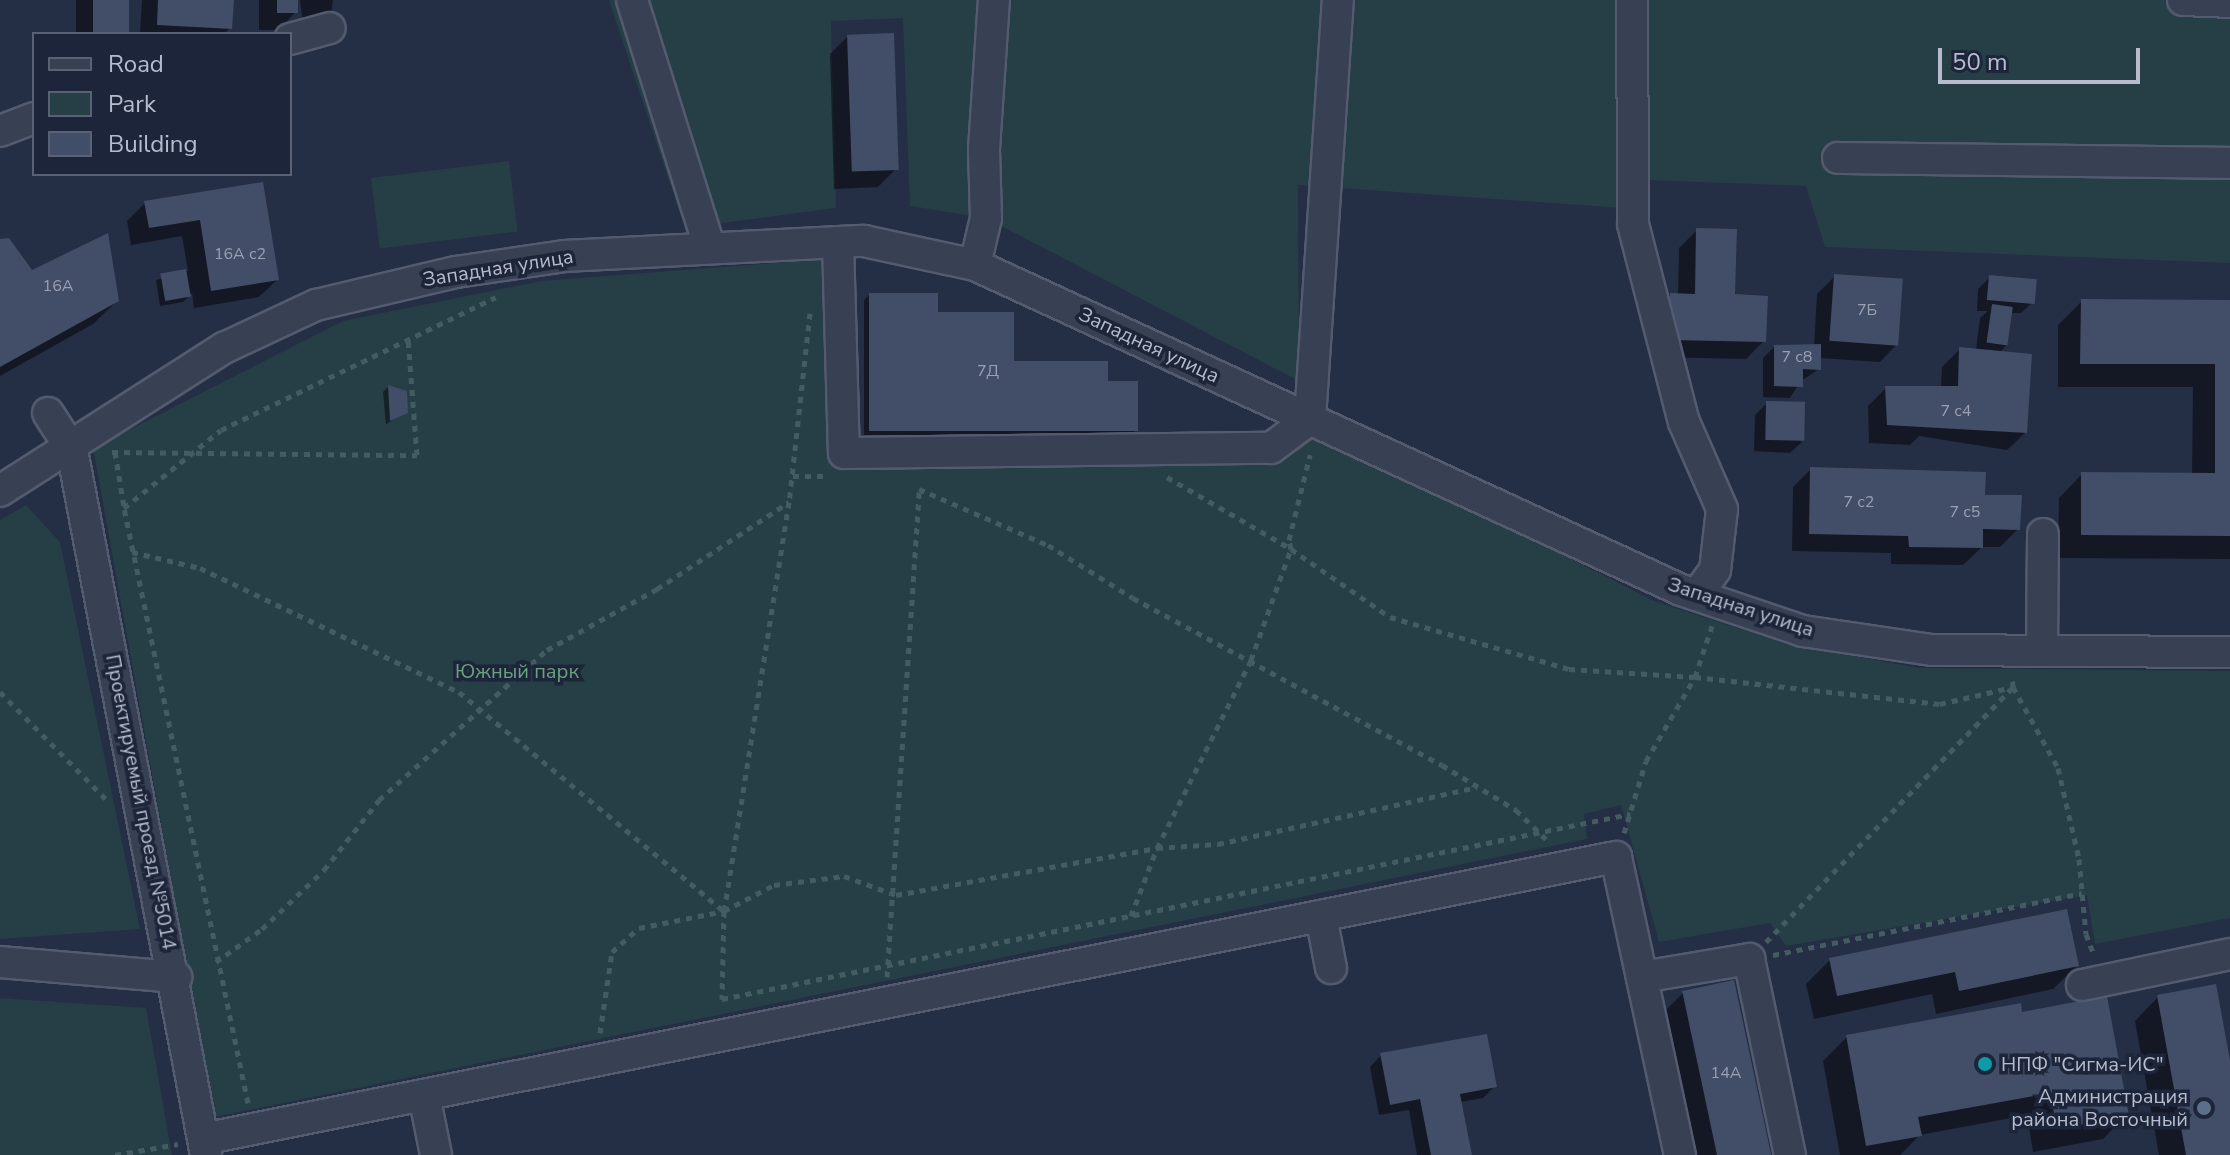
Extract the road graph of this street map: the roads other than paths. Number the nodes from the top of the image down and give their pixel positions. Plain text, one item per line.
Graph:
1 (632, 0) edge
2 (994, 0) edge
3 (1338, 0) edge
4 (1632, 0) edge
5 (2183, 0) edge
6 (2230, 2) edge
7 (330, 28) dead end
8 (292, 38) edge
9 (32, 119) edge
10 (0, 131) edge
11 (1838, 158) dead end
12 (2230, 163) edge
13 (838, 242) junction
14 (709, 246) junction
15 (975, 265) junction
16 (48, 413) dead end
17 (1314, 421) junction
18 (72, 450) junction
19 (0, 491) edge
20 (2043, 534) dead end
21 (1708, 599) junction
22 (2042, 651) junction
23 (2230, 652) edge
24 (1321, 916) junction
25 (2230, 954) edge
26 (0, 962) edge
27 (1331, 968) dead end
28 (176, 977) junction
29 (1642, 977) junction
30 (2093, 982) road end
31 (427, 1109) junction
32 (204, 1147) edge
33 (436, 1155) edge
34 (1680, 1155) edge
35 (1790, 1155) edge

1 - 14 street
2 - 15 street
3 - 17 street
4 - 21 street
5 - 6 street
7 - 8 street
9 - 10 street
11 - 12 street
13 - 14 street, Западная улица
13 - 15 street, Западная улица
13 - 17 street
14 - 18 street, Западная улица
15 - 17 street, Западная улица
16 - 18 street
17 - 21 street, Западная улица
18 - 19 street, Западная улица
18 - 28 street, Проектируемый проезд №5014
20 - 22 street
21 - 22 street, Западная улица
22 - 23 street, Западная улица
24 - 27 street
24 - 29 street
24 - 31 street
25 - 30 street
26 - 28 street
28 - 32 street, Проектируемый проезд №5014
29 - 34 street
29 - 35 street
31 - 32 street
31 - 33 street

